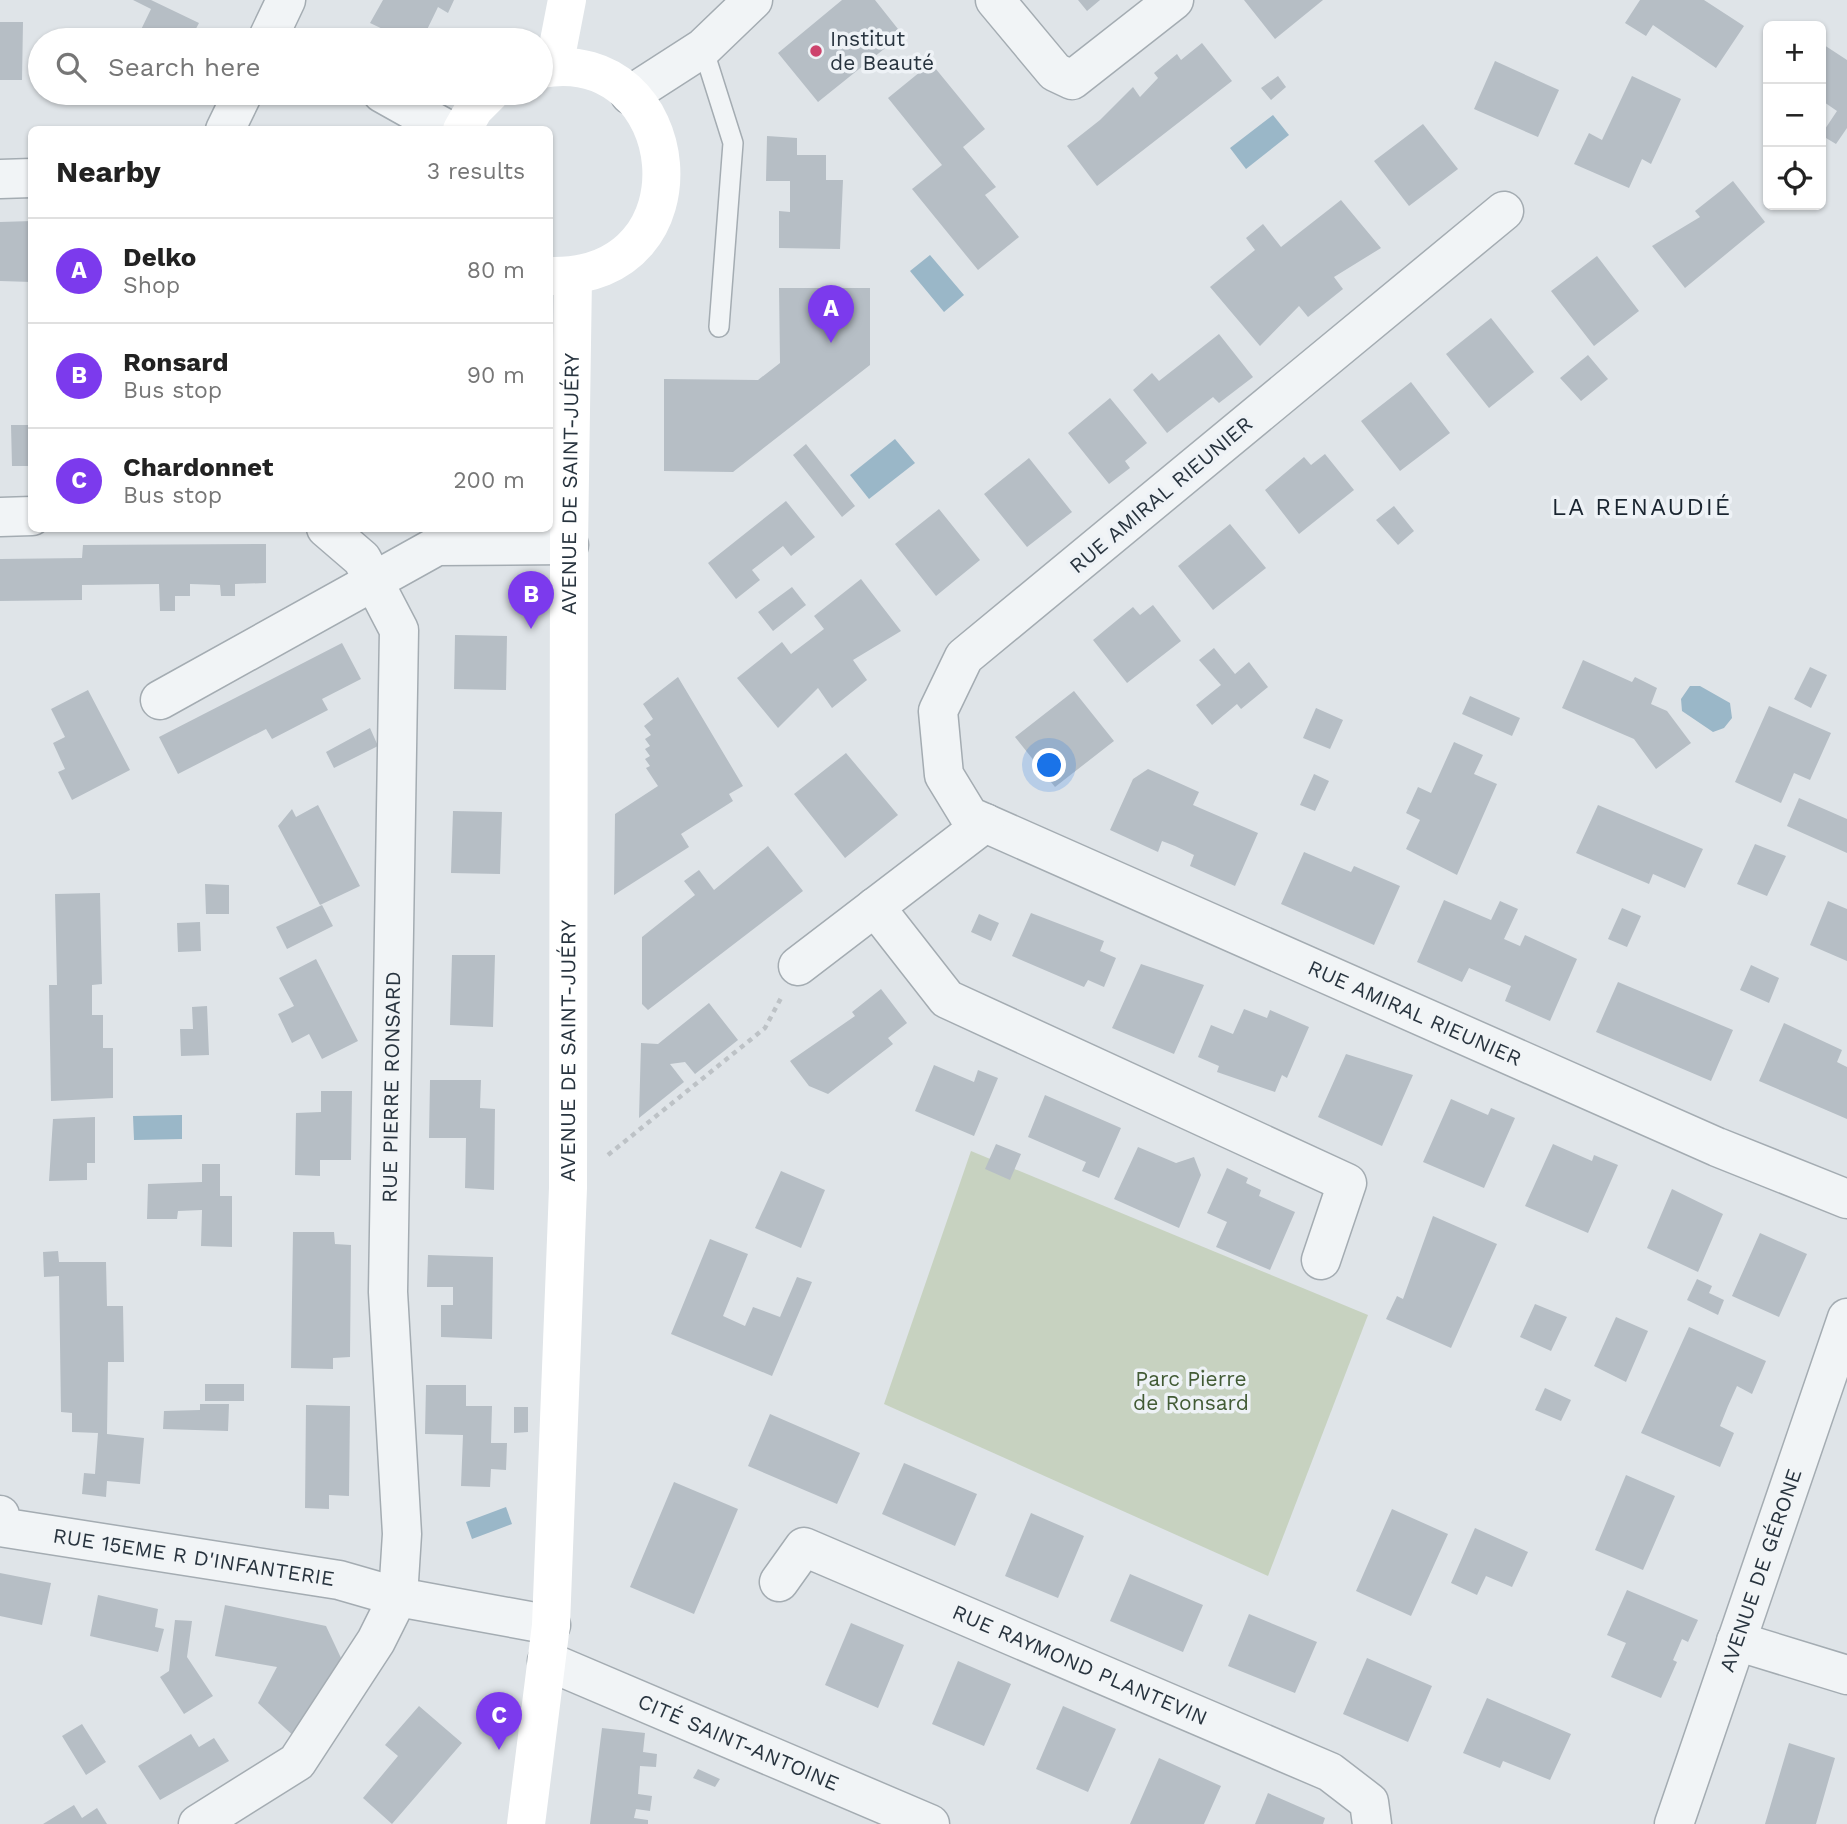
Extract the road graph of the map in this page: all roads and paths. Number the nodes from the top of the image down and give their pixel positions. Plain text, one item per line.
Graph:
1 (567, 0) edge
2 (753, 0) edge
3 (995, 0) edge
4 (1174, 0) edge
5 (553, 48) edge
6 (703, 48) junction
7 (553, 68) edge
8 (630, 95) junction
9 (237, 105) edge
10 (403, 105) edge
11 (478, 105) edge
12 (227, 126) edge
13 (441, 126) edge
14 (464, 126) edge
15 (0, 178) edge
16 (28, 178) edge
17 (1504, 211) dead end
18 (561, 277) edge
19 (719, 327) dead end
20 (28, 516) edge
21 (0, 517) edge
22 (331, 532) edge
23 (569, 545) junction
24 (373, 584) junction
25 (160, 701) dead end
26 (985, 823) junction
27 (875, 907) junction
28 (798, 966) joint
29 (568, 1188) junction
30 (1847, 1199) edge
31 (1321, 1260) dead end
32 (1847, 1318) edge
33 (0, 1515) edge
34 (779, 1582) dead end
35 (398, 1597) junction
36 (1736, 1641) junction
37 (549, 1643) junction
38 (1847, 1675) edge
39 (198, 1824) edge
40 (526, 1824) edge
41 (930, 1824) edge
42 (1371, 1824) edge
43 (1674, 1824) edge

1 - 5 main road
2 - 6 street
3 - 4 street
6 - 8 street
6 - 19 lane
7 - 8 main road
8 - 18 main road
9 - 12 street
10 - 13 street
11 - 14 main road
15 - 16 street
17 - 26 street, RUE AMIRAL RIEUNIER
18 - 23 main road, AVENUE DE SAINT-JUÉRY
20 - 21 street
22 - 24 street, RUE PIERRE RONSARD
23 - 24 street
23 - 29 main road, AVENUE DE SAINT-JUÉRY
24 - 25 street
24 - 35 street, RUE PIERRE RONSARD
26 - 27 street
26 - 30 street, RUE AMIRAL RIEUNIER
27 - 28 street
27 - 31 street
28 - 29 path
29 - 37 main road, AVENUE DE SAINT-JUÉRY
32 - 36 street, AVENUE DE GÉRONE
33 - 35 street, RUE 15EME R D'INFANTERIE
34 - 42 street, RUE RAYMOND PLANTEVIN
35 - 37 street, CITÉ SAINT-ANTOINE
35 - 39 street
36 - 38 street
36 - 43 street, AVENUE DE GÉRONE
37 - 40 main road, AVENUE DE SAINT-JUÉRY
37 - 41 street, CITÉ SAINT-ANTOINE

